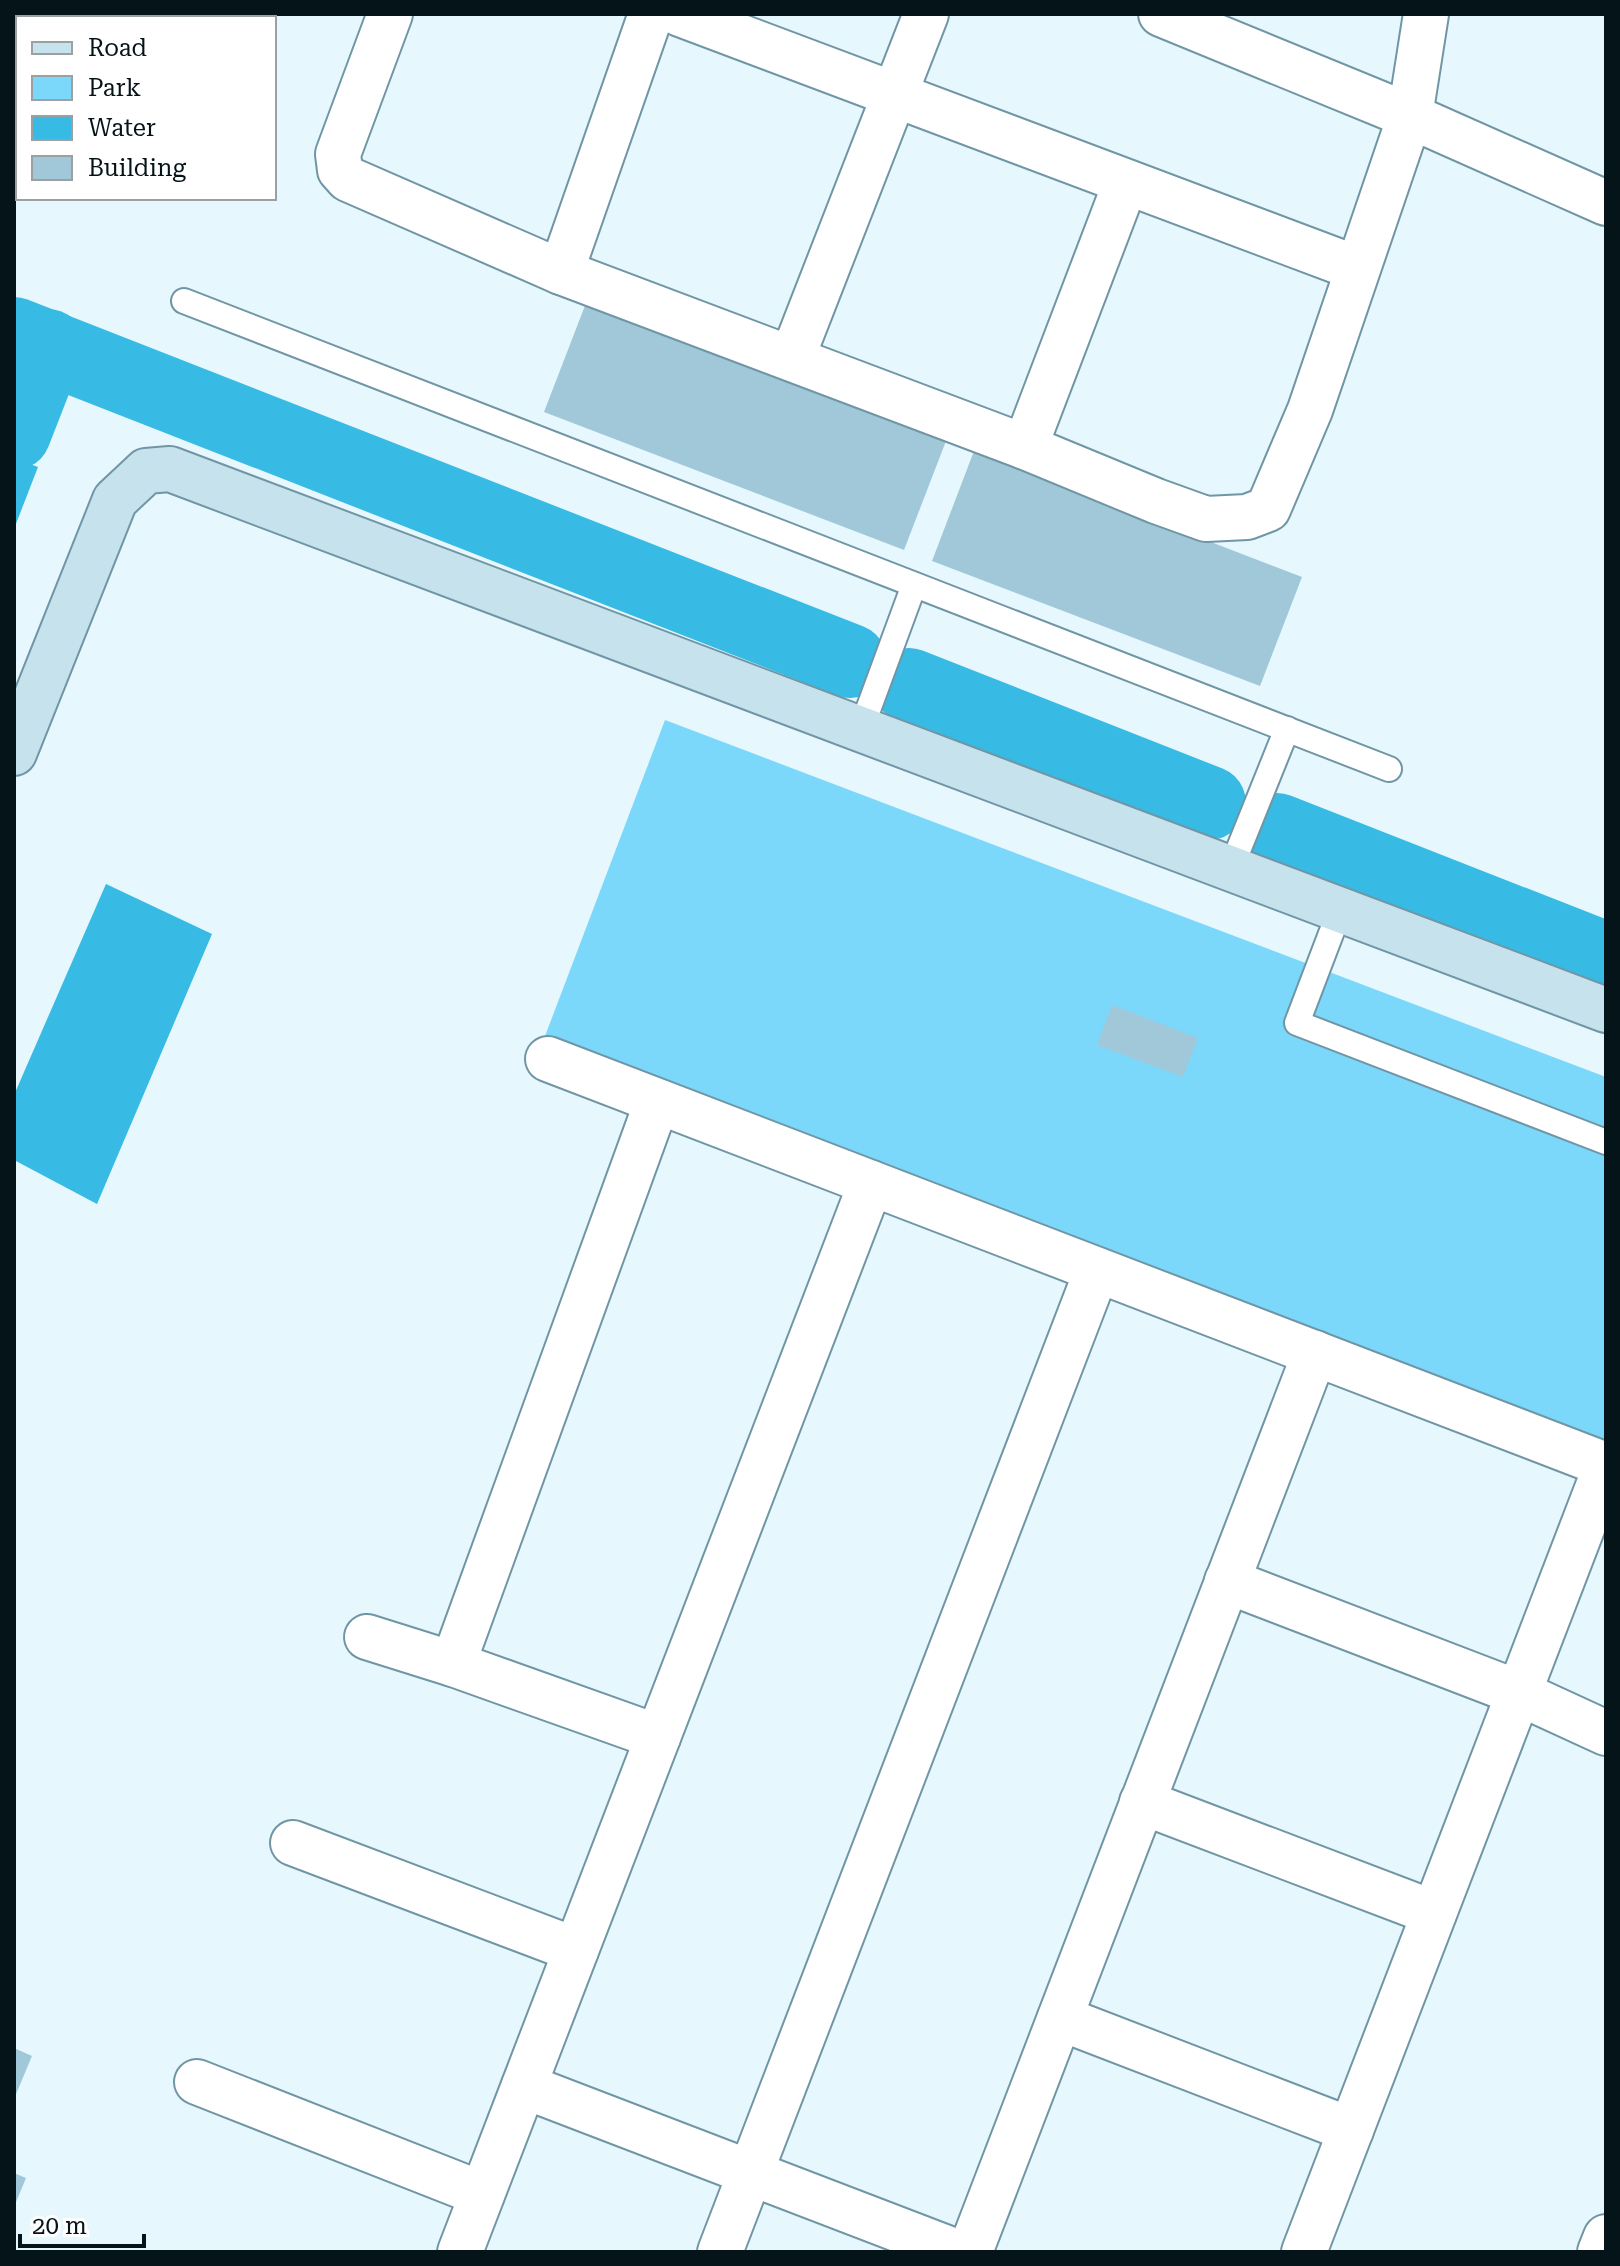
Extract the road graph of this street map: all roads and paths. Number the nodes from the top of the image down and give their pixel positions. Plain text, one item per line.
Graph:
1 (390, 14) edge
2 (651, 14) edge
3 (680, 14) edge
4 (926, 14) edge
5 (1161, 14) edge
6 (1426, 14) edge
7 (895, 94) junction
8 (1410, 116) junction
9 (1126, 182) junction
10 (1606, 203) edge
11 (1356, 268) junction
12 (561, 272) junction
13 (184, 301) dead end
14 (792, 358) junction
15 (1025, 447) junction
16 (914, 585) junction
17 (861, 729) junction
18 (1287, 729) junction
19 (14, 753) edge
20 (1389, 769) dead end
21 (1231, 868) junction
22 (1340, 910) junction
23 (1606, 1010) edge
24 (548, 1059) dead end
25 (657, 1102) junction
26 (1606, 1142) edge
27 (871, 1183) junction
28 (1097, 1270) junction
29 (1315, 1353) junction
30 (1606, 1466) edge
31 (1227, 1581) junction
32 (367, 1637) dead end
33 (453, 1664) junction
34 (1519, 1693) junction
35 (1606, 1733) edge
36 (658, 1737) junction
37 (1142, 1802) junction
38 (293, 1843) dead end
39 (1434, 1913) junction
40 (576, 1950) junction
41 (1060, 2018) junction
42 (197, 2082) dead end
43 (524, 2086) junction
44 (1351, 2130) junction
45 (750, 2173) junction
46 (482, 2194) junction
47 (1606, 2237) edge
48 (460, 2252) edge
49 (720, 2252) edge
50 (957, 2252) edge
51 (970, 2252) edge
52 (1304, 2252) edge
53 (1600, 2252) edge

1 - 12 street
2 - 12 street
3 - 7 street
4 - 7 street
5 - 8 street
6 - 8 street
7 - 9 street
7 - 14 street
8 - 10 street
8 - 11 street
9 - 11 street
9 - 15 street
11 - 15 street
12 - 14 street
13 - 16 lane
14 - 15 street
16 - 17 lane
16 - 18 lane
17 - 19 main road
17 - 21 main road
18 - 20 lane
18 - 21 lane
21 - 22 main road
22 - 23 main road
22 - 26 lane
24 - 25 street
25 - 27 street
25 - 33 street
27 - 28 street
27 - 36 street
28 - 29 street
28 - 45 street
29 - 30 street
29 - 31 street
30 - 34 street
31 - 34 street
31 - 37 street
32 - 33 street
33 - 36 street
34 - 35 street
34 - 39 street
36 - 40 street
37 - 39 street
37 - 41 street
38 - 40 street
39 - 44 street
40 - 43 street
41 - 44 street
41 - 51 street
42 - 46 street
43 - 45 street
43 - 46 street
44 - 52 street
45 - 49 street
45 - 50 street
46 - 48 street
47 - 53 street

